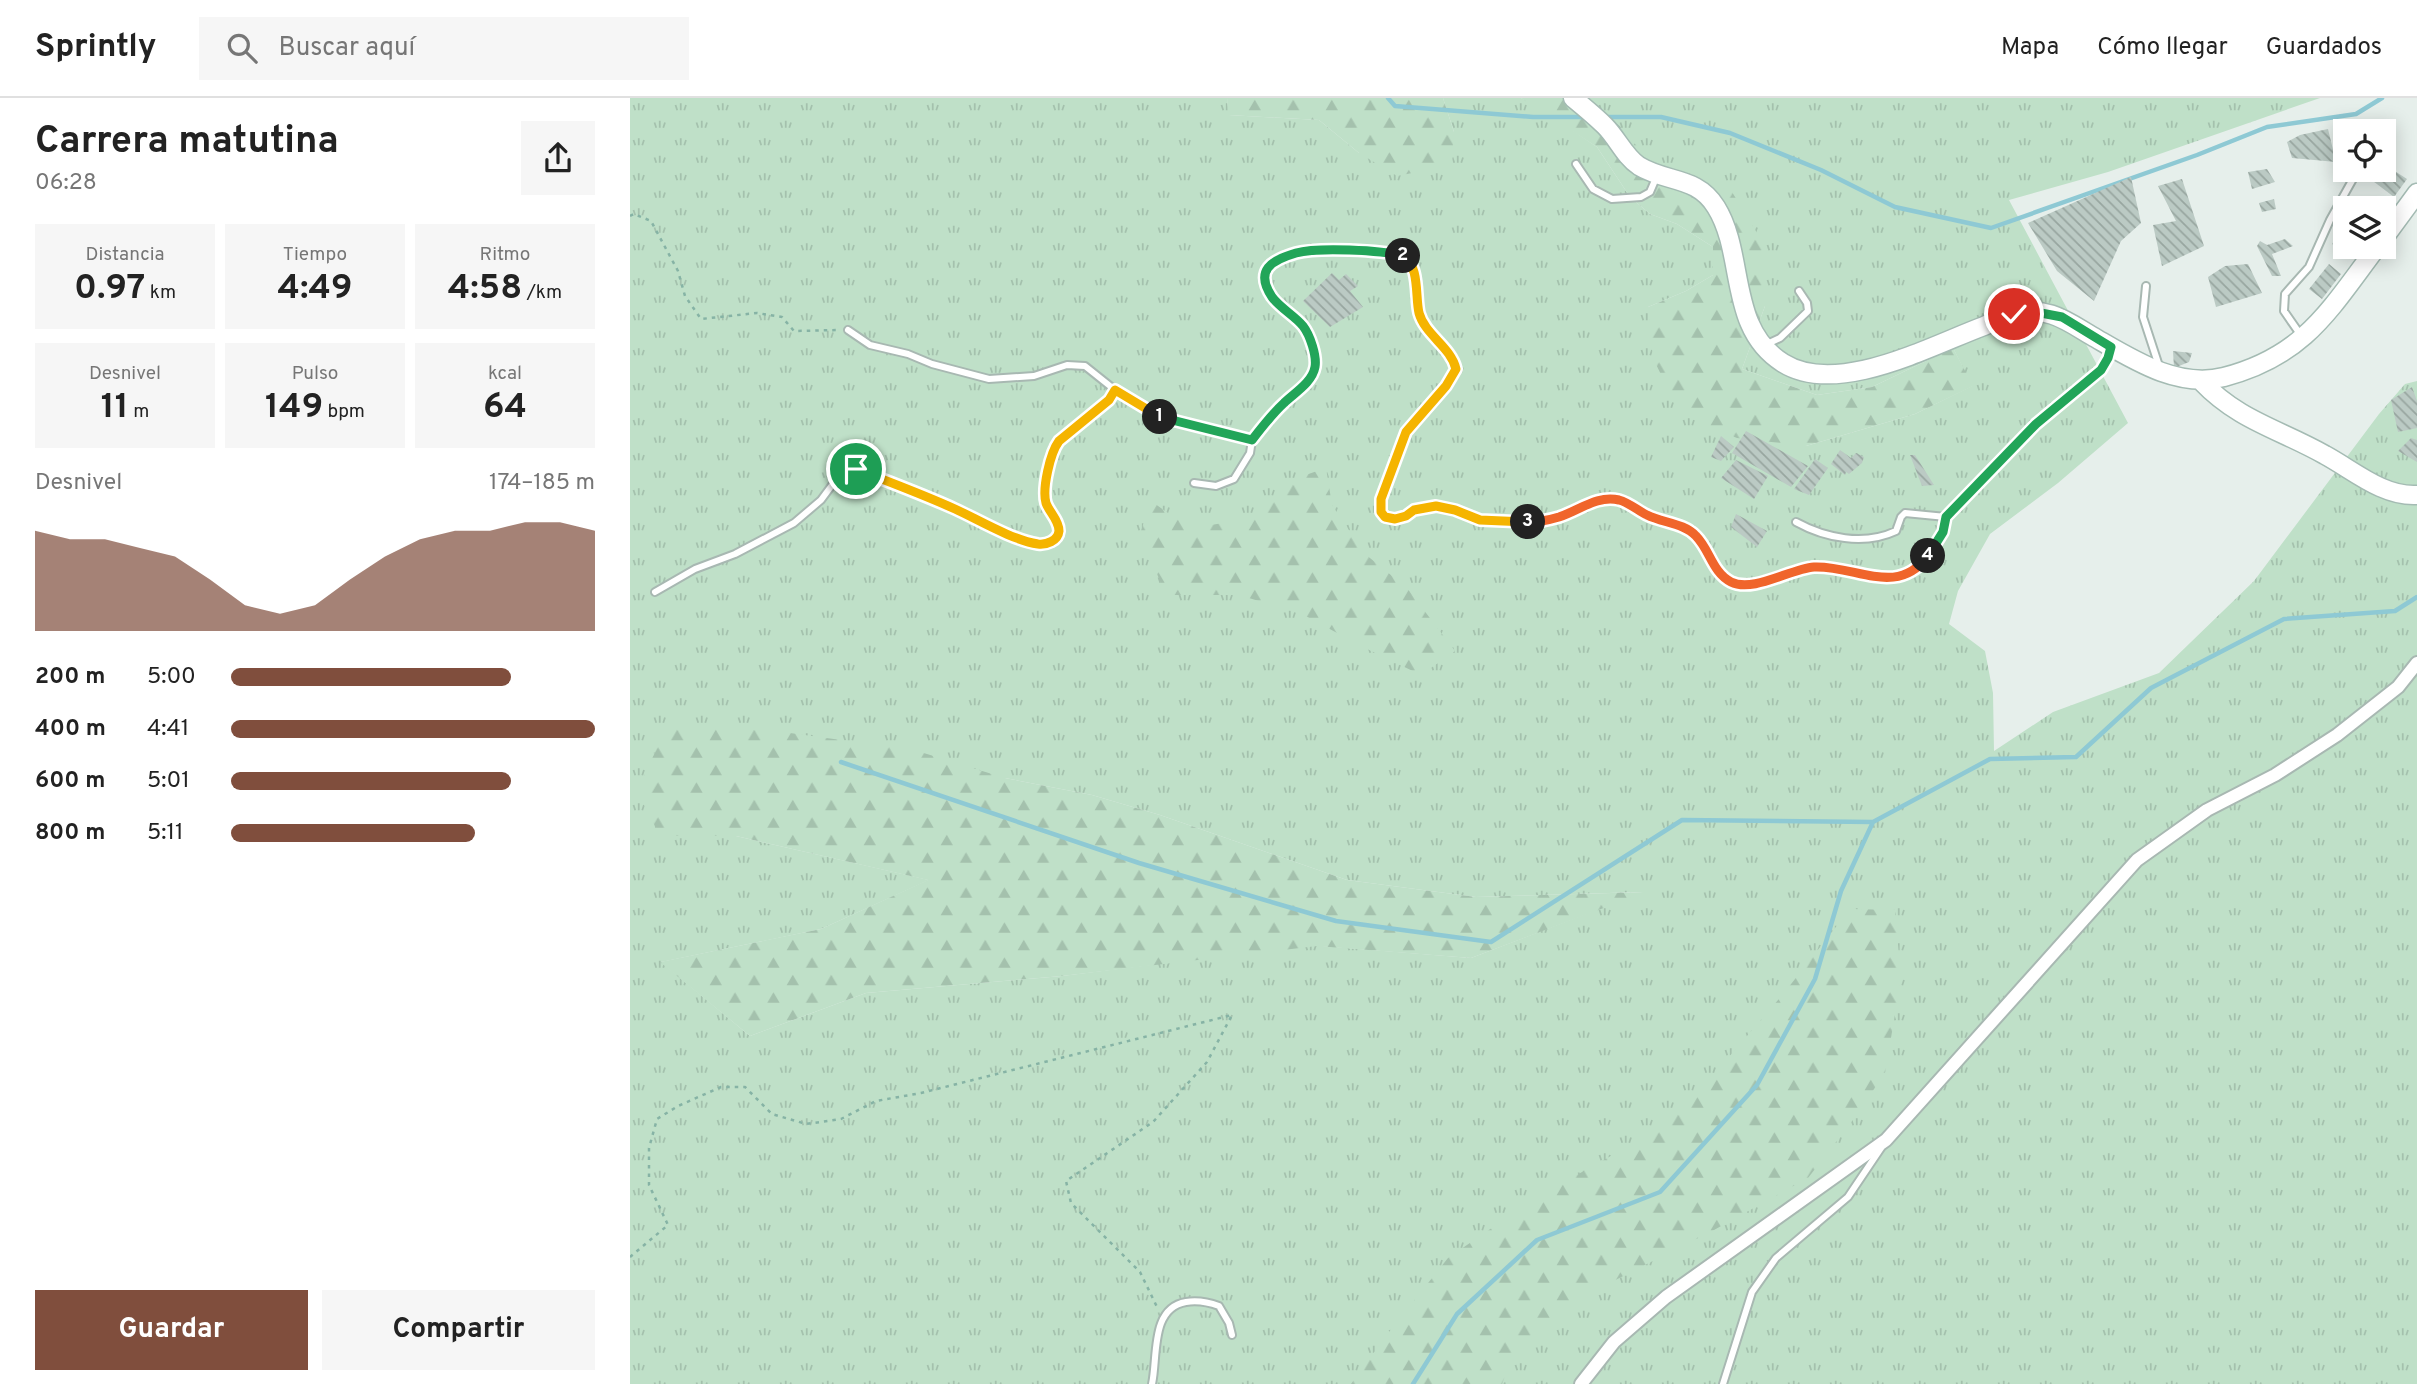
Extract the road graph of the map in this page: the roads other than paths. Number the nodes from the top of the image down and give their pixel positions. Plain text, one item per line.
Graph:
1 (1573, 98) edge
2 (1576, 164) dead end
3 (1658, 175) junction
4 (2351, 182) edge
5 (2417, 193) edge
6 (2396, 222) edge
7 (2368, 259) edge
8 (2146, 286) dead end
9 (1799, 291) dead end
10 (848, 330) road end
11 (2303, 339) junction
12 (1763, 346) junction
13 (2111, 347) junction
14 (2161, 373) junction
15 (2202, 381) junction
16 (1115, 390) junction
17 (1252, 440) junction
18 (1194, 483) dead end
19 (2417, 495) edge
20 (1946, 517) junction
21 (1796, 522) dead end
22 (655, 592) dead end
23 (2417, 663) edge
24 (1886, 1140) junction
25 (1232, 1335) dead end
26 (1152, 1384) edge
27 (1581, 1384) edge
28 (1723, 1384) edge

1 - 3 street
2 - 3 lane
3 - 12 street
4 - 11 lane
5 - 6 street
7 - 11 street
8 - 14 lane
9 - 12 lane
10 - 16 lane
11 - 15 street
12 - 13 street
13 - 14 street
13 - 20 lane
14 - 15 street
15 - 19 street
16 - 17 lane
16 - 22 lane
17 - 18 lane
17 - 20 lane
20 - 21 lane
23 - 24 street
24 - 27 street
24 - 28 lane
25 - 26 lane

